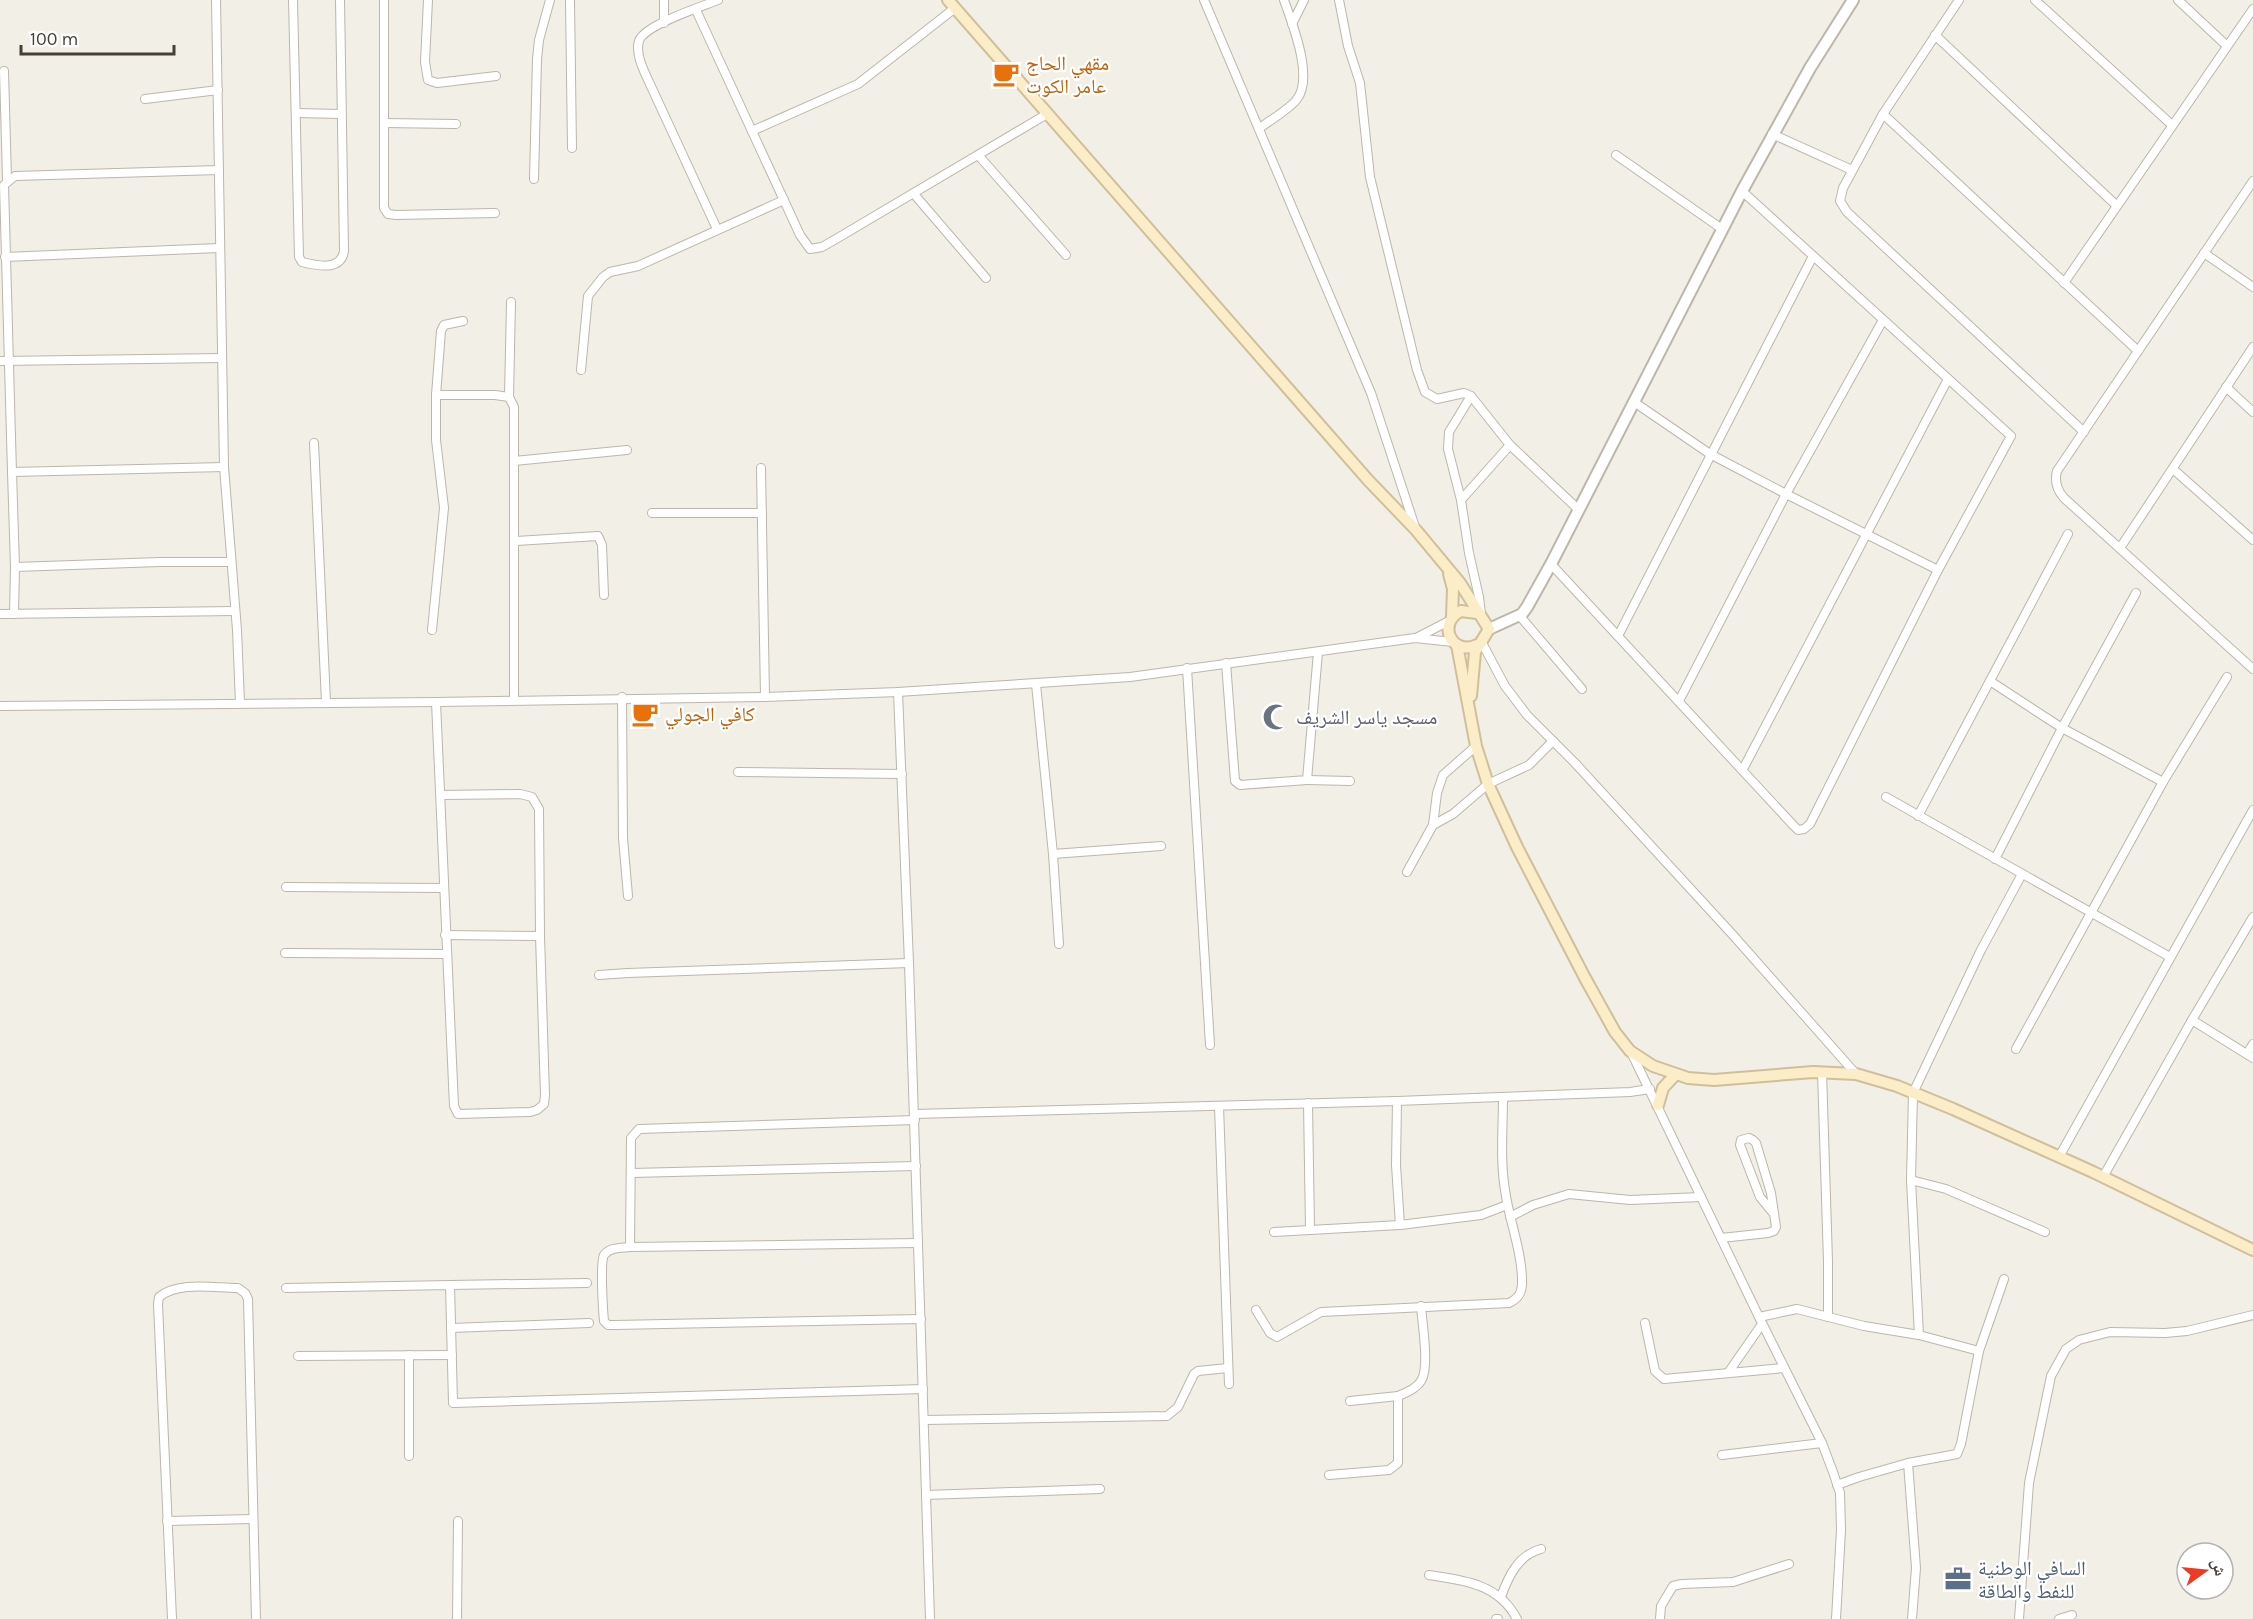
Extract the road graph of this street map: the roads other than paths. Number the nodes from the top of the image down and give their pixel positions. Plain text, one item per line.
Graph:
1 (216, 0) edge
2 (293, 0) edge
3 (340, 0) edge
4 (384, 0) edge
5 (428, 0) edge
6 (550, 0) edge
7 (570, 0) edge
8 (663, 0) edge
9 (718, 0) edge
10 (1204, 0) edge
11 (1284, 0) edge
12 (1304, 0) edge
13 (1339, 0) edge
14 (1853, 0) edge
15 (1959, 0) edge
16 (2035, 0) edge
17 (2178, 0) edge
18 (952, 4) edge
19 (2253, 9) edge
20 (696, 10) junction
21 (664, 23) junction
22 (1292, 24) junction
23 (1935, 35) junction
24 (2228, 46) junction
25 (4, 70) dead end
26 (496, 76) dead end
27 (218, 90) junction
28 (145, 99) dead end
29 (296, 113) junction
30 (341, 114) junction
31 (1047, 114) junction
32 (1883, 114) junction
33 (384, 123) junction
34 (456, 124) dead end
35 (2172, 125) junction
36 (1260, 128) junction
37 (752, 131) junction
38 (1772, 134) junction
39 (572, 148) dead end
40 (1616, 155) dead end
41 (979, 156) junction
42 (219, 170) junction
43 (1852, 170) junction
44 (534, 179) dead end
45 (7, 180) junction
46 (2253, 181) edge
47 (1742, 191) junction
48 (914, 194) junction
49 (784, 200) junction
50 (2117, 206) junction
51 (495, 213) dead end
52 (1722, 229) junction
53 (717, 230) junction
54 (219, 248) junction
55 (2204, 253) junction
56 (1066, 255) dead end
57 (1813, 256) junction
58 (5, 257) junction
59 (986, 278) dead end
60 (2064, 283) junction
61 (2253, 287) edge
62 (511, 302) dead end
63 (1883, 320) junction
64 (463, 321) dead end
65 (2253, 347) edge
66 (2138, 351) junction
67 (221, 358) junction
68 (4, 361) edge
69 (580, 370) dead end
70 (1948, 379) junction
71 (2226, 387) junction
72 (436, 395) junction
73 (1471, 396) junction
74 (509, 397) junction
75 (1634, 402) junction
76 (2253, 412) edge
77 (2084, 432) junction
78 (314, 443) dead end
79 (1510, 446) junction
80 (627, 450) dead end
81 (1710, 454) junction
82 (514, 461) junction
83 (224, 467) junction
84 (761, 468) dead end
85 (2173, 469) junction
86 (12, 472) junction
87 (1786, 494) junction
88 (1461, 500) junction
89 (1579, 510) junction
90 (652, 513) dead end
91 (762, 513) junction
92 (1416, 530) junction
93 (1866, 534) junction
94 (2068, 534) dead end
95 (2253, 540) edge
96 (516, 541) junction
97 (2120, 548) junction
98 (231, 562) junction
99 (1551, 564) junction
100 (1446, 566) junction
101 (15, 567) junction
102 (1938, 570) junction
103 (2136, 593) dead end
104 (604, 595) dead end
105 (235, 611) junction
106 (0, 614) edge
107 (14, 614) junction
108 (1479, 615) junction
109 (1519, 615) junction
110 (1451, 619) junction
111 (1489, 629) junction
112 (432, 630) dead end
113 (1618, 636) junction
114 (1414, 638) junction
115 (1479, 643) junction
116 (1455, 644) junction
117 (1318, 652) junction
118 (1226, 663) junction
119 (1186, 668) junction
120 (2253, 669) edge
121 (2228, 677) dead end
122 (1990, 681) junction
123 (1036, 684) junction
124 (1582, 689) dead end
125 (898, 692) junction
126 (765, 697) junction
127 (622, 698) junction
128 (514, 700) junction
129 (1679, 701) junction
130 (326, 702) junction
131 (436, 702) junction
132 (240, 703) junction
133 (0, 706) edge
134 (1470, 713) junction
135 (2062, 728) junction
136 (1553, 741) junction
137 (1476, 746) junction
138 (1743, 769) junction
139 (738, 772) dead end
140 (902, 774) junction
141 (1307, 780) junction
142 (1350, 781) dead end
143 (2163, 782) junction
144 (1488, 784) junction
145 (440, 795) junction
146 (1886, 797) dead end
147 (2253, 810) edge
148 (1918, 816) junction
149 (1433, 825) junction
150 (1161, 846) dead end
151 (1053, 854) junction
152 (1995, 859) junction
153 (1407, 872) dead end
154 (2022, 874) junction
155 (286, 887) dead end
156 (444, 888) junction
157 (628, 896) dead end
158 (2090, 914) junction
159 (2253, 916) edge
160 (445, 935) junction
161 (540, 936) junction
162 (1059, 944) dead end
163 (285, 953) dead end
164 (446, 954) junction
165 (2170, 957) junction
166 (909, 963) junction
167 (599, 975) dead end
168 (2192, 1020) junction
169 (2253, 1044) edge
170 (1210, 1045) dead end
171 (2016, 1049) dead end
172 (1630, 1051) junction
173 (2250, 1056) edge
174 (1822, 1072) junction
175 (1856, 1074) junction
176 (1675, 1075) junction
177 (1650, 1089) junction
178 (1913, 1093) junction
179 (1503, 1097) junction
180 (1397, 1101) junction
181 (1308, 1103) junction
182 (1658, 1105) junction
183 (1219, 1106) junction
184 (914, 1117) junction
185 (2059, 1157) junction
186 (916, 1166) junction
187 (632, 1173) junction
188 (2103, 1177) junction
189 (1911, 1180) junction
190 (1701, 1197) junction
191 (1507, 1205) junction
192 (1774, 1214) junction
193 (1510, 1217) junction
194 (1400, 1225) junction
195 (1310, 1230) junction
196 (1274, 1232) dead end
197 (2045, 1232) dead end
198 (1721, 1238) junction
199 (918, 1242) junction
200 (630, 1247) junction
201 (2253, 1250) edge
202 (2004, 1280) dead end
203 (586, 1283) dead end
204 (450, 1286) junction
205 (286, 1288) dead end
206 (1421, 1306) junction
207 (1256, 1310) dead end
208 (2253, 1316) edge
209 (1828, 1317) junction
210 (921, 1318) junction
211 (1760, 1320) junction
212 (589, 1323) dead end
213 (1645, 1323) dead end
214 (451, 1328) junction
215 (1919, 1335) junction
216 (1979, 1351) junction
217 (409, 1355) junction
218 (452, 1355) junction
219 (298, 1356) dead end
220 (1228, 1368) junction
221 (1784, 1368) junction
222 (1728, 1373) junction
223 (1229, 1384) dead end
224 (923, 1389) junction
225 (1398, 1396) junction
226 (1350, 1401) dead end
227 (924, 1420) junction
228 (1822, 1443) junction
229 (1722, 1455) dead end
230 (409, 1456) dead end
231 (1908, 1463) junction
232 (1329, 1475) dead end
233 (1837, 1485) junction
234 (1100, 1489) dead end
235 (926, 1495) junction
236 (253, 1520) junction
237 (167, 1521) junction
238 (458, 1521) dead end
239 (1541, 1549) dead end
240 (1790, 1564) dead end
241 (1429, 1575) dead end
242 (1501, 1597) junction
243 (2072, 1615) dead end
244 (172, 1619) edge
245 (256, 1619) edge
246 (457, 1619) edge
247 (930, 1619) edge
248 (1517, 1619) edge
249 (1660, 1619) edge
250 (1836, 1619) edge
251 (1912, 1619) edge
252 (2019, 1619) edge
253 (2059, 1619) edge

1 - 27 street
2 - 29 street
3 - 30 street
4 - 33 street
5 - 26 street
6 - 44 street
7 - 39 street
8 - 21 street
9 - 20 street
10 - 36 street
11 - 22 street
12 - 22 street
13 - 73 street
14 - 38 street
15 - 23 street
16 - 35 street
17 - 24 street
18 - 31 main road
18 - 37 street
19 - 24 street
20 - 21 street
20 - 37 street
21 - 53 street
22 - 36 street
23 - 32 street
23 - 50 street
24 - 35 street
25 - 45 street
27 - 28 street
27 - 42 street
29 - 30 street
29 - 30 street
31 - 41 street
31 - 92 main road
32 - 43 street
32 - 60 street
33 - 34 street
33 - 51 street
35 - 50 street
36 - 92 street
37 - 49 street
38 - 43 street
38 - 47 street
40 - 52 street
41 - 48 street
41 - 56 street
42 - 45 street
42 - 54 street
43 - 77 street
45 - 58 street
46 - 55 street
47 - 52 street
47 - 57 street
48 - 49 street
48 - 59 street
49 - 53 street
50 - 60 street
52 - 75 street
53 - 69 street
54 - 58 street
54 - 67 street
55 - 61 street
55 - 66 street
57 - 63 street
57 - 81 street
58 - 68 street
60 - 66 street
62 - 74 street
63 - 70 street
63 - 87 street
64 - 72 street
65 - 71 street
66 - 77 street
67 - 68 street
67 - 83 street
68 - 86 street
70 - 93 street
70 - 102 street
71 - 76 street
71 - 85 street
72 - 74 street
72 - 112 street
73 - 79 street
73 - 88 street
74 - 82 street
75 - 81 street
75 - 89 street
77 - 97 street
78 - 130 street
79 - 88 street
79 - 89 street
80 - 82 street
81 - 87 street
81 - 113 street
82 - 96 street
83 - 86 street
83 - 98 street
84 - 91 street
85 - 95 street
85 - 97 street
86 - 101 street
87 - 93 street
87 - 129 street
88 - 108 street
89 - 99 street
90 - 91 street
91 - 126 street
92 - 100 main road
93 - 102 street
93 - 138 street
94 - 122 street
96 - 104 street
96 - 128 street
97 - 120 street
98 - 101 street
98 - 105 street
99 - 109 street
99 - 113 street
100 - 108 main road
100 - 110 main road
101 - 107 street
102 - 138 street
103 - 135 street
105 - 107 street
105 - 132 street
106 - 107 street
108 - 110 main road
108 - 111 main road
109 - 111 street
109 - 124 street
110 - 114 street
110 - 116 main road
111 - 115 main road
113 - 129 street
114 - 116 street
114 - 117 street
115 - 116 main road
115 - 134 main road
115 - 136 street
116 - 134 main road
117 - 118 street
117 - 141 street
118 - 119 street
118 - 141 street
119 - 123 street
119 - 170 street
121 - 143 street
122 - 135 street
122 - 148 street
123 - 125 street
123 - 151 street
125 - 126 street
125 - 140 street
126 - 127 street
127 - 128 street
127 - 157 street
128 - 131 street
129 - 138 street
130 - 131 street
130 - 132 street
131 - 145 street
132 - 133 street
134 - 137 main road
135 - 143 street
135 - 152 street
136 - 144 street
136 - 175 street
137 - 144 main road
137 - 149 street
139 - 140 street
140 - 166 street
141 - 142 street
143 - 158 street
144 - 149 street
144 - 172 main road
145 - 156 street
145 - 161 street
146 - 148 street
147 - 165 street
148 - 152 street
149 - 153 street
150 - 151 street
151 - 162 street
152 - 154 street
154 - 158 street
154 - 178 street
155 - 156 street
156 - 160 street
158 - 165 street
158 - 171 street
159 - 168 street
160 - 161 street
160 - 164 street
161 - 164 street
163 - 164 street
165 - 185 street
166 - 167 street
166 - 184 street
168 - 173 street
168 - 188 street
169 - 173 street
172 - 176 main road
172 - 177 street
174 - 175 main road
174 - 176 main road
174 - 209 street
175 - 178 main road
176 - 182 main road
177 - 179 street
177 - 182 street
178 - 185 main road
178 - 189 street
179 - 180 street
179 - 191 street
180 - 181 street
180 - 194 street
181 - 183 street
181 - 195 street
182 - 190 street
183 - 184 street
183 - 220 street
184 - 186 street
184 - 187 street
185 - 188 main road
186 - 187 street
186 - 199 street
187 - 200 street
188 - 201 main road
189 - 197 street
189 - 215 street
190 - 193 street
190 - 198 street
191 - 193 street
191 - 194 street
192 - 192 street
192 - 198 street
193 - 206 street
194 - 195 street
195 - 196 street
198 - 211 street
199 - 200 street
199 - 210 street
200 - 210 street
202 - 216 street
203 - 204 street
204 - 205 street
204 - 214 street
206 - 207 street
206 - 225 street
208 - 252 street
209 - 211 street
209 - 215 street
210 - 224 street
211 - 221 street
211 - 222 street
212 - 214 street
213 - 222 street
214 - 218 street
215 - 216 street
216 - 231 street
217 - 218 street
217 - 219 street
217 - 230 street
218 - 224 street
220 - 223 street
220 - 227 street
221 - 222 street
221 - 228 street
224 - 227 street
225 - 226 street
225 - 232 street
227 - 235 street
228 - 229 street
228 - 233 street
231 - 233 street
231 - 251 street
233 - 250 street
234 - 235 street
235 - 247 street
236 - 237 street
236 - 237 street
236 - 245 street
237 - 244 street
238 - 246 street
239 - 242 street
240 - 249 street
241 - 242 street
242 - 248 street
243 - 253 street

